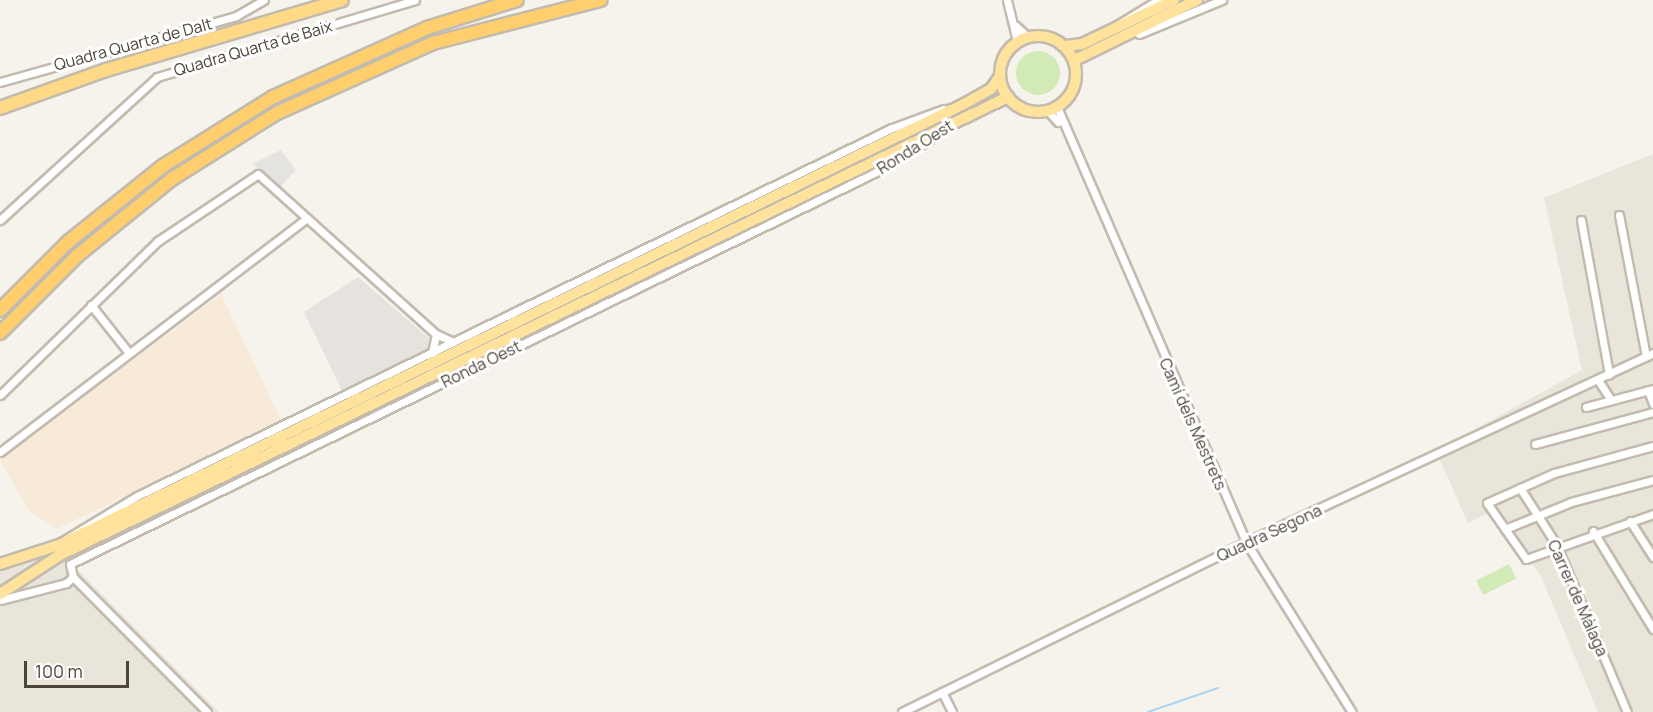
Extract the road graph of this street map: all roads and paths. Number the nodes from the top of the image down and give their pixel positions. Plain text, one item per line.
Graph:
1 (264, 0) edge
2 (342, 0) edge
3 (415, 0) edge
4 (518, 0) edge
5 (601, 0) edge
6 (1007, 0) edge
7 (1158, 0) edge
8 (1174, 0) edge
9 (1197, 0) edge
10 (1222, 0) edge
11 (1114, 35) junction
12 (1022, 39) junction
13 (1065, 46) junction
14 (1075, 60) junction
15 (1000, 76) junction
16 (0, 82) edge
17 (1008, 98) junction
18 (0, 108) edge
19 (966, 109) junction
20 (1052, 109) junction
21 (1619, 215) dead end
22 (307, 218) junction
23 (0, 220) edge
24 (1581, 220) dead end
25 (91, 304) junction
26 (0, 310) edge
27 (0, 333) edge
28 (436, 334) junction
29 (454, 342) junction
30 (129, 353) junction
31 (432, 353) junction
32 (1649, 354) edge
33 (1609, 374) junction
34 (1598, 380) junction
35 (1651, 389) edge
36 (0, 395) edge
37 (1611, 400) junction
38 (1653, 404) edge
39 (1586, 407) dead end
40 (1653, 412) edge
41 (1535, 444) dead end
42 (1653, 446) edge
43 (0, 452) edge
44 (1653, 480) edge
45 (1520, 488) junction
46 (1653, 514) edge
47 (1538, 516) junction
48 (1630, 520) junction
49 (1505, 530) junction
50 (1593, 531) junction
51 (1246, 542) junction
52 (1556, 544) junction
53 (59, 545) junction
54 (1653, 557) edge
55 (0, 564) edge
56 (73, 577) junction
57 (0, 594) edge
58 (0, 600) edge
59 (1653, 629) edge
60 (942, 692) junction
61 (207, 712) edge
62 (902, 712) edge
63 (952, 712) edge
64 (1352, 712) edge
65 (1628, 712) edge

1 - 16 street, Quadra Quarta de Dalt
2 - 18 highway
3 - 23 street, Quadra Quarta de Baix
4 - 26 highway
5 - 27 highway
6 - 12 street
7 - 11 street
8 - 11 main road
9 - 11 main road
10 - 11 street
11 - 13 main road
11 - 14 main road
12 - 13 main road
12 - 15 main road
13 - 14 main road
14 - 20 main road
15 - 17 main road
15 - 19 main road, Ronda Oest
17 - 19 main road, Ronda Oest
17 - 20 main road
19 - 29 street, Ronda Oest
19 - 53 main road, Ronda Oest
19 - 56 street, Ronda Oest
19 - 57 main road, Ronda Oest
20 - 51 street, Camí dels Mestrets
21 - 32 street
22 - 25 street
22 - 28 street
22 - 30 street
24 - 33 street
25 - 30 street
25 - 36 street
28 - 29 street
28 - 31 street
29 - 31 street, Ronda Oest
30 - 43 street
31 - 53 street, Ronda Oest
32 - 33 street, Quadra Segona
33 - 34 street, Quadra Segona
34 - 37 street
34 - 51 street, Quadra Segona
35 - 37 street
35 - 38 street
37 - 39 street
40 - 41 street
42 - 45 street
44 - 47 street
45 - 47 street, Carrer de Màlaga
45 - 49 street
46 - 48 street
47 - 49 street
47 - 52 street, Carrer de Màlaga
48 - 50 street
48 - 54 street
49 - 52 street
50 - 52 street
50 - 59 street
51 - 60 street, Quadra Segona
51 - 64 street, Camí dels Mestrets
52 - 65 street, Carrer de Màlaga
53 - 55 main road, Ronda Oest
56 - 58 street
56 - 61 street
60 - 62 street, Quadra Segona
60 - 63 street

